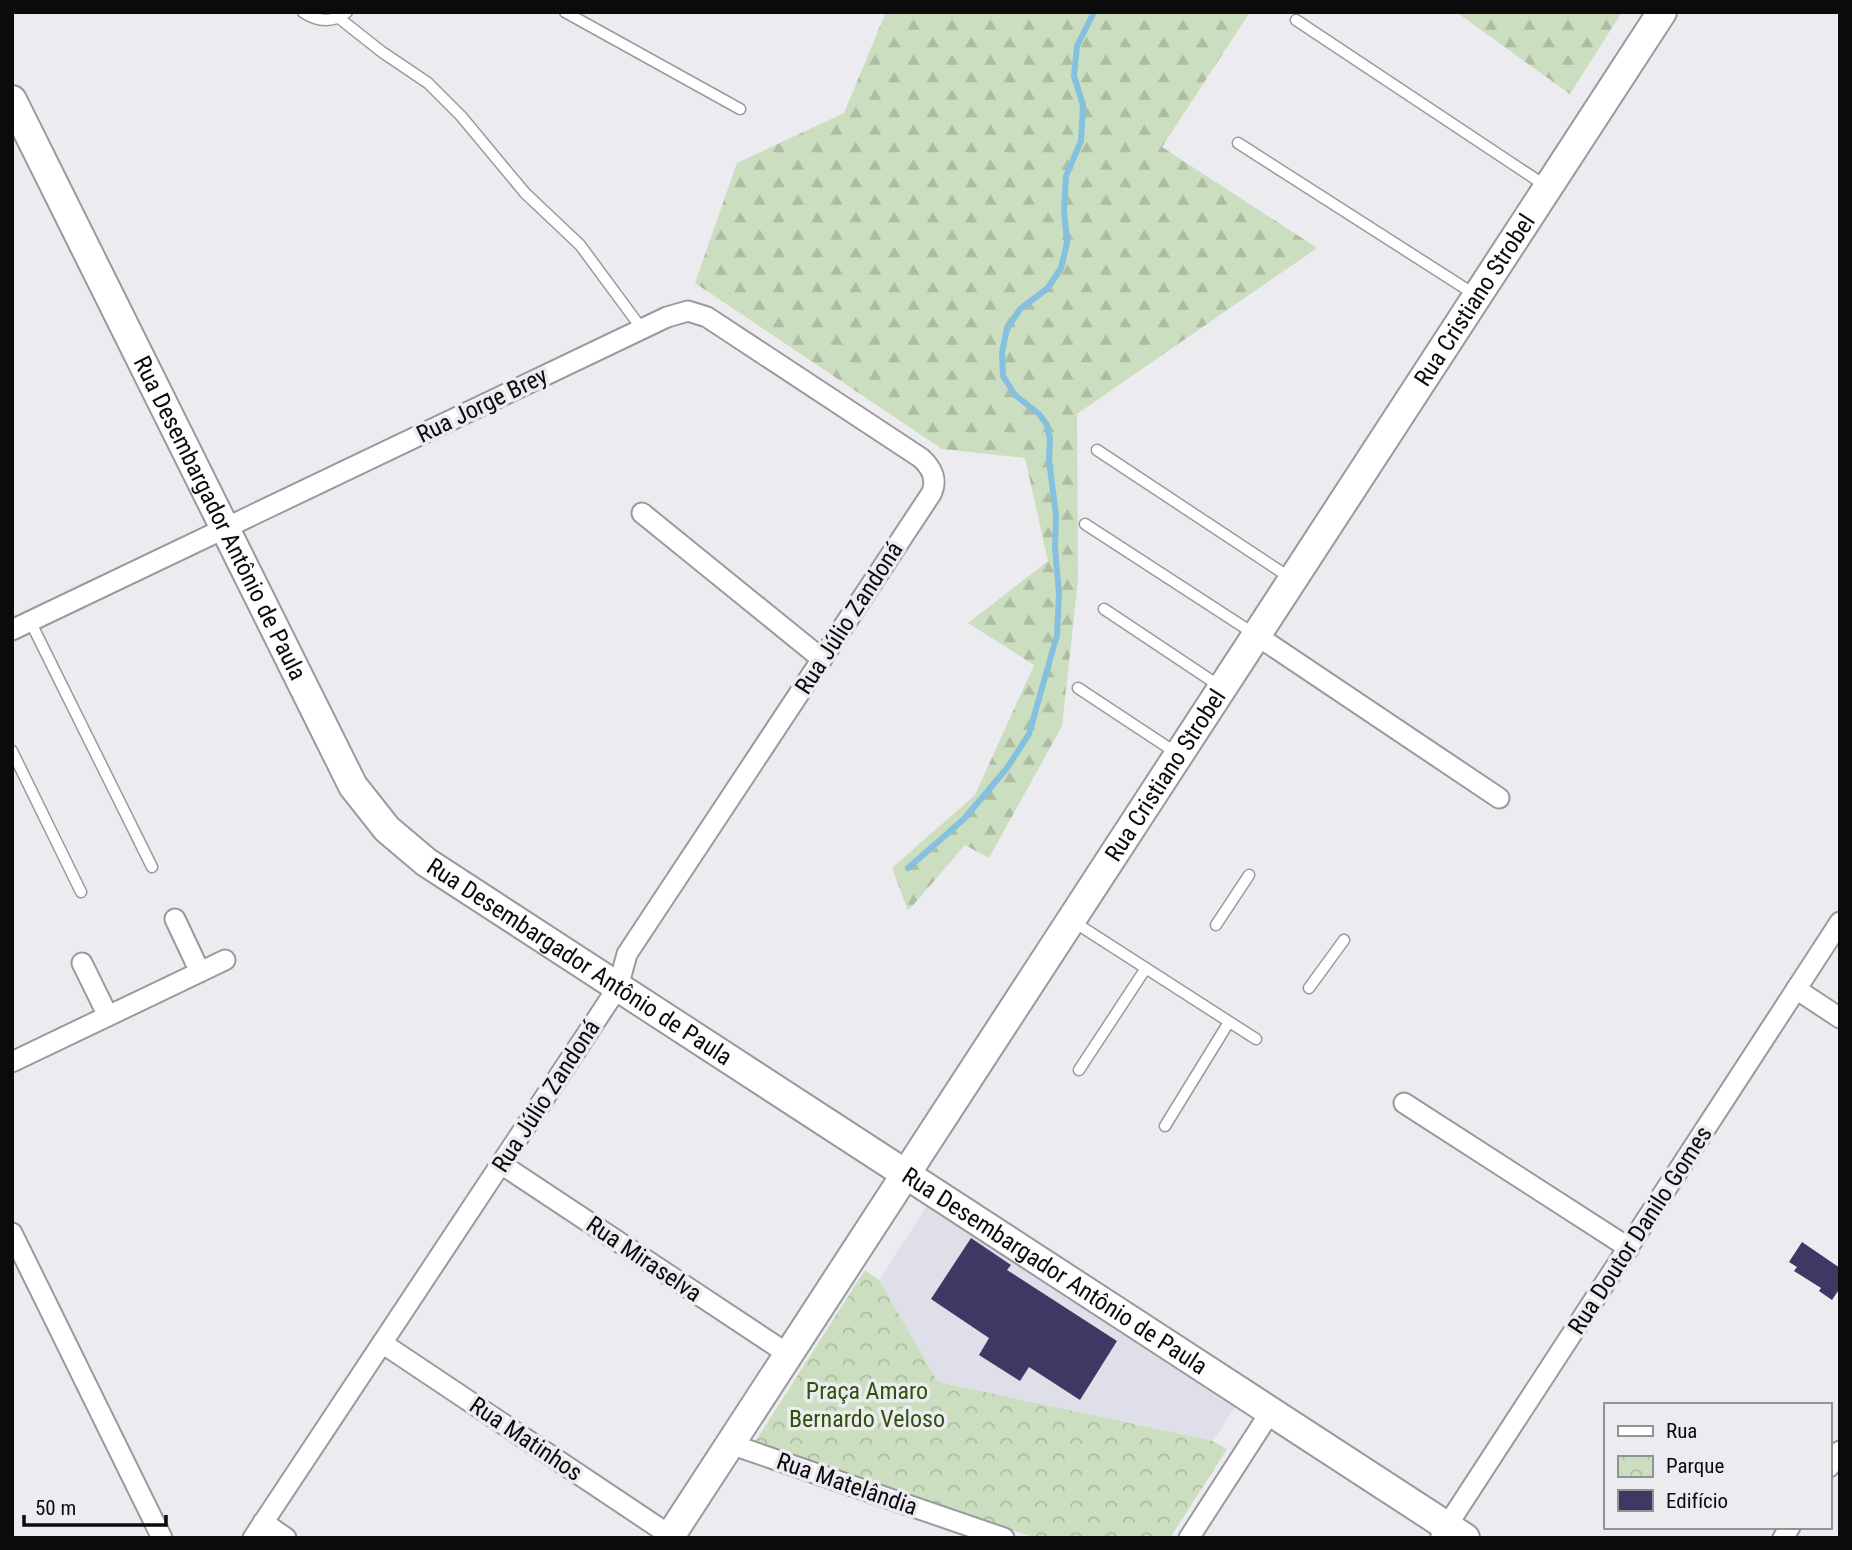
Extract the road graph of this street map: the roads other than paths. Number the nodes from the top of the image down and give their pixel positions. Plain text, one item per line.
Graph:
1 (303, 12) edge
2 (565, 12) edge
3 (1662, 12) edge
4 (343, 15) edge
5 (1296, 20) dead end
6 (12, 100) edge
7 (740, 109) dead end
8 (1238, 143) dead end
9 (1548, 187) junction
10 (1477, 296) junction
11 (642, 329) junction
12 (1097, 450) dead end
13 (932, 471) joint
14 (642, 513) dead end
15 (1085, 524) dead end
16 (225, 528) junction
17 (1292, 580) junction
18 (1104, 609) dead end
19 (21, 626) edge
20 (1256, 635) junction
21 (822, 659) junction
22 (1222, 687) junction
23 (1078, 688) dead end
24 (12, 751) edge
25 (1179, 754) junction
26 (1499, 798) dead end
27 (152, 867) dead end
28 (1249, 875) dead end
29 (81, 892) dead end
30 (175, 919) dead end
31 (1070, 920) junction
32 (1840, 922) edge
33 (1216, 925) dead end
34 (1344, 940) dead end
35 (225, 960) dead end
36 (82, 963) dead end
37 (1146, 968) junction
38 (200, 972) junction
39 (618, 987) junction
40 (1309, 988) dead end
41 (1796, 989) junction
42 (108, 1016) junction
43 (1840, 1018) edge
44 (1229, 1022) junction
45 (1256, 1039) dead end
46 (13, 1059) edge
47 (1079, 1070) dead end
48 (1404, 1103) dead end
49 (1165, 1126) dead end
50 (501, 1164) junction
51 (905, 1174) junction
52 (12, 1233) edge
53 (1629, 1248) junction
54 (382, 1343) junction
55 (788, 1354) junction
56 (1271, 1411) junction
57 (730, 1444) junction
58 (258, 1530) edge
59 (1450, 1534) edge
60 (670, 1537) edge
61 (162, 1538) edge
62 (286, 1538) edge
63 (1004, 1538) edge
64 (1189, 1538) edge

1 - 4 lane
2 - 7 lane
3 - 9 main road, Rua Cristiano Strobel
4 - 11 lane
5 - 9 lane
6 - 16 main road, Rua Desembargador Antônio de Paula
8 - 10 lane
9 - 10 main road, Rua Cristiano Strobel
10 - 17 main road, Rua Cristiano Strobel
11 - 13 street, Rua Jorge Brey
11 - 16 street, Rua Jorge Brey
12 - 17 lane
13 - 21 street, Rua Júlio Zandoná
14 - 21 street
15 - 20 lane
16 - 19 street, Rua Jorge Brey
16 - 39 main road, Rua Desembargador Antônio de Paula
17 - 20 main road, Rua Cristiano Strobel
18 - 22 lane
19 - 27 lane
20 - 22 main road, Rua Cristiano Strobel
20 - 26 street
21 - 39 street, Rua Júlio Zandoná
22 - 25 main road, Rua Cristiano Strobel
23 - 25 lane
24 - 29 lane
25 - 31 main road, Rua Cristiano Strobel
28 - 33 lane
30 - 38 street
31 - 37 lane
31 - 51 main road, Rua Cristiano Strobel
32 - 41 street, Rua Doutor Danilo Gomes
34 - 40 lane
35 - 38 street
36 - 42 street
37 - 44 lane
37 - 47 lane
38 - 42 street
39 - 50 street, Rua Júlio Zandoná
39 - 51 main road, Rua Desembargador Antônio de Paula
41 - 43 street
41 - 53 street, Rua Doutor Danilo Gomes
42 - 46 street
44 - 45 lane
44 - 49 lane
48 - 53 street
50 - 54 street, Rua Júlio Zandoná
50 - 55 street, Rua Miraselva
51 - 55 main road, Rua Cristiano Strobel
51 - 56 main road, Rua Desembargador Antônio de Paula
52 - 61 street
53 - 59 street, Rua Doutor Danilo Gomes
54 - 58 street, Rua Júlio Zandoná
54 - 60 street, Rua Matinhos
55 - 57 main road, Rua Cristiano Strobel
56 - 59 main road, Rua Desembargador Antônio de Paula
56 - 64 street
57 - 60 main road, Rua Cristiano Strobel
57 - 63 street, Rua Matelândia
58 - 62 street

